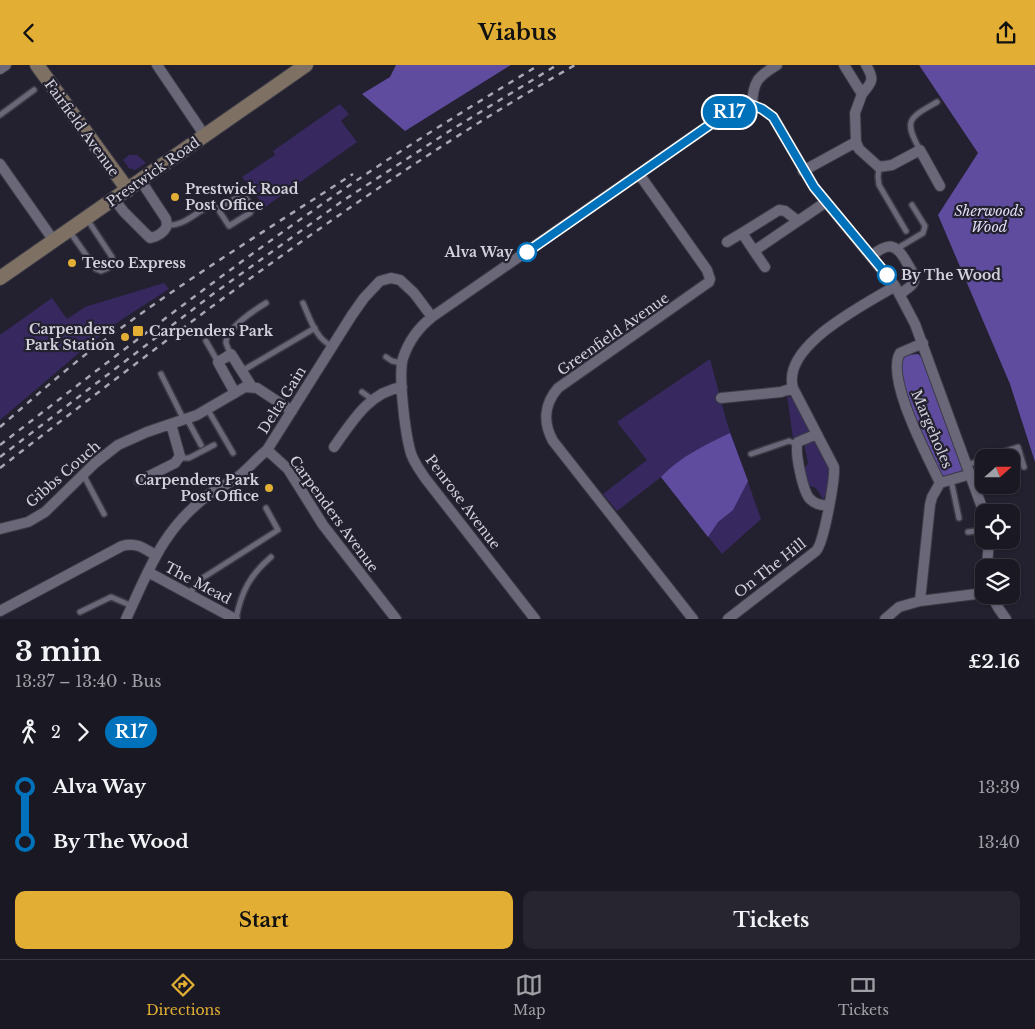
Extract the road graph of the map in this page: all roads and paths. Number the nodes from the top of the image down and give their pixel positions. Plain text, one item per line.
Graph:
1 (6, 65) edge
2 (37, 65) edge
3 (157, 65) edge
4 (777, 65) edge
5 (844, 65) edge
6 (866, 65) edge
7 (300, 67) edge
8 (0, 69) edge
9 (34, 90) dead end
10 (862, 94) junction
11 (937, 102) dead end
12 (752, 105) junction
13 (0, 115) edge
14 (206, 136) junction
15 (856, 141) junction
16 (920, 150) junction
17 (0, 164) edge
18 (879, 167) junction
19 (803, 171) junction
20 (639, 174) junction
21 (141, 181) junction
22 (940, 186) dead end
23 (128, 190) junction
24 (114, 199) junction
25 (826, 202) junction
26 (912, 205) dead end
27 (218, 209) junction
28 (87, 218) junction
29 (798, 221) junction
30 (167, 225) junction
31 (69, 230) junction
32 (906, 231) dead end
33 (742, 233) junction
34 (54, 241) junction
35 (727, 242) dead end
36 (898, 249) junction
37 (754, 251) junction
38 (871, 255) junction
39 (765, 267) dead end
40 (0, 278) edge
41 (898, 290) junction
42 (266, 303) dead end
43 (303, 303) dead end
44 (432, 317) junction
45 (315, 328) junction
46 (206, 341) dead end
47 (922, 343) junction
48 (332, 347) junction
49 (231, 354) junction
50 (386, 357) dead end
51 (218, 362) junction
52 (402, 363) junction
53 (242, 371) junction
54 (160, 374) dead end
55 (252, 387) junction
56 (402, 387) junction
57 (793, 389) junction
58 (362, 392) dead end
59 (235, 393) junction
60 (722, 398) dead end
61 (373, 400) junction
62 (208, 410) junction
63 (292, 411) junction
64 (186, 420) junction
65 (171, 424) junction
66 (817, 434) junction
67 (797, 444) junction
68 (201, 445) dead end
69 (214, 445) dead end
70 (334, 447) dead end
71 (267, 450) junction
72 (233, 453) dead end
73 (751, 454) dead end
74 (1020, 454) edge
75 (178, 458) junction
76 (975, 465) edge
77 (1024, 467) dead end
78 (969, 469) junction
79 (83, 474) junction
80 (951, 480) junction
81 (140, 481) dead end
82 (940, 483) junction
83 (981, 504) edge
84 (829, 506) junction
85 (266, 508) dead end
86 (104, 514) dead end
87 (959, 518) dead end
88 (0, 529) edge
89 (975, 531) edge
90 (968, 532) dead end
91 (155, 555) junction
92 (271, 557) dead end
93 (148, 572) junction
94 (189, 594) junction
95 (975, 594) edge
96 (920, 601) junction
97 (997, 604) edge
98 (132, 606) junction
99 (0, 611) edge
100 (80, 612) dead end
101 (126, 619) edge
102 (235, 619) edge
103 (396, 619) edge
104 (535, 619) edge
105 (693, 619) edge
106 (728, 619) edge
107 (886, 619) edge
108 (1006, 619) edge

1 - 8 street
2 - 23 main road, Fairfield Avenue
3 - 14 street
4 - 12 street
5 - 10 street
6 - 10 street
7 - 14 main road, Prestwick Road
9 - 13 lane
10 - 15 street
11 - 16 lane
12 - 19 street
12 - 20 street
14 - 21 main road, Prestwick Road
15 - 18 street
15 - 19 street
16 - 18 street
16 - 22 street
17 - 34 street
18 - 32 lane
19 - 25 street
20 - 44 street
20 - 105 street, Greenfield Avenue
21 - 23 main road, Prestwick Road
21 - 30 street
23 - 24 main road, Prestwick Road
24 - 28 main road, Prestwick Road
24 - 30 street
25 - 29 street
25 - 38 street
26 - 36 lane
27 - 27 lane
27 - 30 lane
28 - 31 main road, Prestwick Road
28 - 31 lane
29 - 33 street
29 - 37 street
31 - 34 main road, Prestwick Road
33 - 35 street
33 - 37 street
34 - 40 main road, Prestwick Road
36 - 38 street
36 - 41 street
37 - 39 street
38 - 41 street
41 - 47 street
41 - 57 street
42 - 49 lane
43 - 45 lane
44 - 48 street, Delta Gain
44 - 52 street, Penrose Avenue
45 - 48 lane
45 - 53 lane
46 - 51 lane
47 - 78 street
47 - 82 street, Margeholes
48 - 63 street, Delta Gain
49 - 51 street
49 - 53 street
50 - 52 lane
51 - 59 street
52 - 56 street, Penrose Avenue
53 - 55 street
54 - 64 lane
55 - 59 street, Gibbs Couch
55 - 63 street
56 - 61 street
56 - 104 street, Penrose Avenue
57 - 60 street
57 - 66 street, On The Hill
58 - 61 lane
59 - 62 street, Gibbs Couch
61 - 70 street
62 - 64 street, Gibbs Couch
62 - 72 lane
63 - 71 street, Delta Gain
64 - 65 street, Gibbs Couch
64 - 68 lane
65 - 75 street
65 - 79 street, Gibbs Couch
66 - 67 street
66 - 84 street, On The Hill
67 - 73 lane
67 - 84 street
69 - 75 lane
71 - 91 street, Delta Gain
71 - 103 street, Carpenders Avenue
74 - 77 lane
75 - 81 street
76 - 78 lane
78 - 80 street, Margeholes
78 - 83 street
79 - 86 lane
79 - 88 street, Gibbs Couch
80 - 82 street, Margeholes
80 - 87 lane
82 - 96 street, Margeholes
84 - 106 street, On The Hill
85 - 94 lane
89 - 90 lane
91 - 93 street, Delta Gain
91 - 99 street
92 - 102 lane
93 - 94 street, The Mead
93 - 98 street, Delta Gain
94 - 102 street, The Mead
95 - 96 street
96 - 107 street
97 - 108 street
98 - 100 lane
98 - 101 street, Delta Gain

